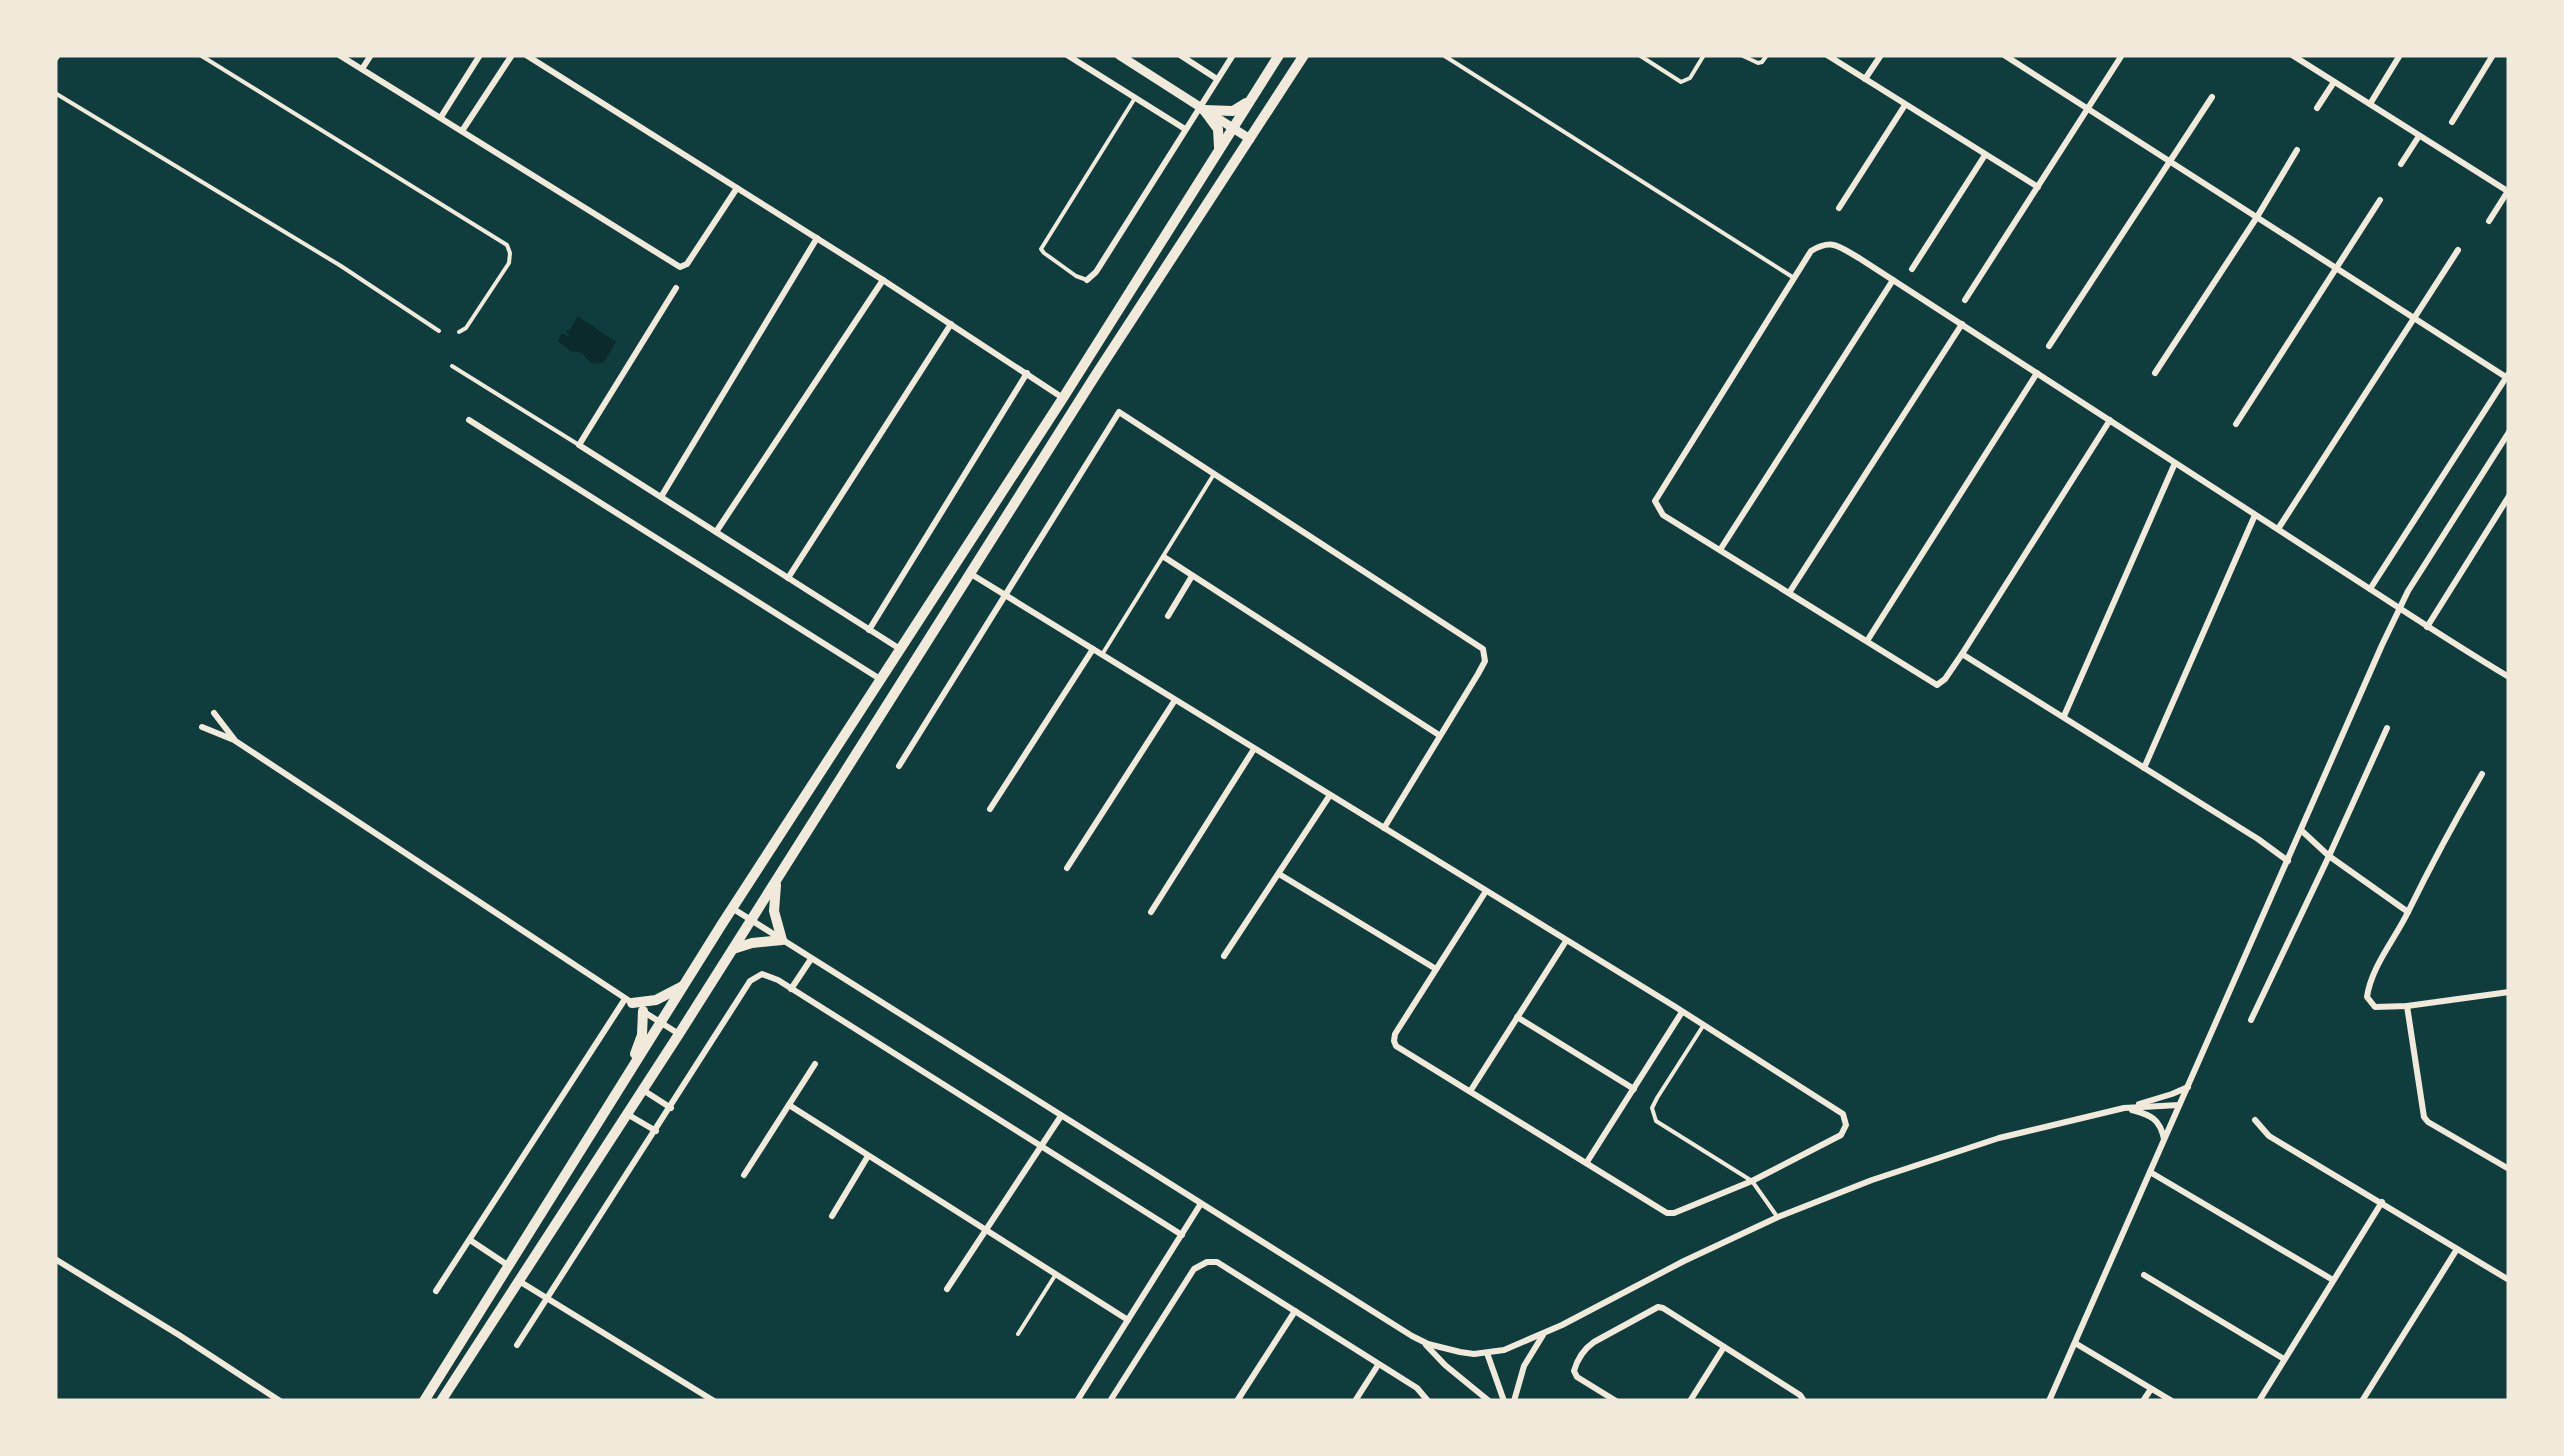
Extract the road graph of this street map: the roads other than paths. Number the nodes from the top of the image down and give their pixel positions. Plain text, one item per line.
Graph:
1 (59, 55) edge
2 (200, 55) edge
3 (338, 55) edge
4 (371, 55) edge
5 (480, 55) edge
6 (512, 55) edge
7 (526, 55) edge
8 (1068, 55) edge
9 (1118, 55) edge
10 (1180, 55) edge
11 (1233, 55) edge
12 (1279, 55) edge
13 (1304, 55) edge
14 (1444, 55) edge
15 (1639, 55) edge
16 (1704, 55) edge
17 (1741, 55) edge
18 (1767, 55) edge
19 (1827, 55) edge
20 (1881, 55) edge
21 (2122, 55) edge
22 (2292, 55) edge
23 (2400, 55) edge
24 (2493, 55) edge
25 (2009, 56) edge
26 (2303, 58) edge
27 (55, 61) edge
28 (362, 69) junction
29 (1218, 79) junction
30 (1865, 80) junction
31 (2334, 82) junction
32 (55, 93) edge
33 (2212, 97) dead end
34 (1136, 98) junction
35 (1252, 99) junction
36 (1904, 104) junction
37 (2370, 104) junction
38 (1202, 108) junction
39 (2316, 108) dead end
40 (2088, 109) junction
41 (440, 118) junction
42 (2452, 122) dead end
43 (1233, 128) junction
44 (1185, 129) junction
45 (462, 132) junction
46 (2419, 136) junction
47 (1250, 139) junction
48 (2297, 150) dead end
49 (1218, 153) junction
50 (1985, 155) junction
51 (2170, 162) junction
52 (2400, 164) dead end
53 (2038, 187) junction
54 (737, 188) junction
55 (2508, 192) edge
56 (2380, 200) dead end
57 (1839, 208) dead end
58 (2257, 217) junction
59 (2489, 221) dead end
60 (817, 238) junction
61 (2458, 250) dead end
62 (2336, 268) junction
63 (1912, 270) dead end
64 (1794, 278) junction
65 (883, 280) junction
66 (1088, 280) joint
67 (1893, 280) junction
68 (676, 288) dead end
69 (1965, 300) dead end
70 (2415, 318) junction
71 (951, 324) junction
72 (1962, 324) junction
73 (439, 331) dead end
74 (459, 332) dead end
75 (2049, 346) dead end
76 (455, 367) dead end
77 (2155, 372) dead end
78 (1027, 373) junction
79 (2037, 373) junction
80 (2508, 376) edge
81 (1064, 398) junction
82 (469, 420) dead end
83 (2110, 420) junction
84 (2236, 424) dead end
85 (2509, 432) edge
86 (579, 445) junction
87 (2175, 463) junction
88 (1214, 474) junction
89 (2509, 496) edge
90 (661, 497) junction
91 (2255, 514) junction
92 (2278, 530) junction
93 (716, 532) junction
94 (1720, 550) junction
95 (1164, 557) junction
96 (970, 572) junction
97 (1192, 576) junction
98 (788, 578) junction
99 (2370, 589) junction
100 (1789, 593) junction
101 (1005, 595) junction
102 (2400, 609) junction
103 (1168, 616) dead end
104 (2427, 627) junction
105 (869, 630) junction
106 (1866, 641) junction
107 (900, 649) junction
108 (1093, 649) junction
109 (1962, 654) junction
110 (1102, 655) junction
111 (2509, 677) edge
112 (880, 679) junction
113 (1175, 700) junction
114 (214, 713) dead end
115 (2064, 716) junction
116 (202, 727) dead end
117 (2387, 728) dead end
118 (1439, 736) junction
119 (234, 740) junction
120 (1254, 748) junction
121 (899, 766) dead end
122 (2144, 768) junction
123 (2482, 774) dead end
124 (1330, 795) junction
125 (990, 809) dead end
126 (1384, 828) junction
127 (2302, 831) junction
128 (2330, 856) junction
129 (2288, 861) junction
130 (1068, 868) dead end
131 (1278, 874) junction
132 (777, 880) junction
133 (1486, 891) junction
134 (732, 908) junction
135 (1151, 912) dead end
136 (2408, 912) junction
137 (751, 920) junction
138 (782, 940) junction
139 (1566, 940) junction
140 (733, 949) junction
141 (1224, 956) dead end
142 (810, 958) junction
143 (1436, 969) junction
144 (795, 983) junction
145 (683, 986) junction
146 (2509, 992) edge
147 (629, 1001) junction
148 (2406, 1006) junction
149 (643, 1011) junction
150 (1682, 1012) junction
151 (1517, 1017) junction
152 (2251, 1020) dead end
153 (660, 1022) junction
154 (1703, 1026) junction
155 (679, 1034) junction
156 (815, 1064) dead end
157 (626, 1078) junction
158 (2188, 1087) junction
159 (1634, 1089) junction
160 (643, 1090) junction
161 (1471, 1090) junction
162 (2180, 1105) junction
163 (788, 1106) junction
164 (671, 1108) junction
165 (2124, 1108) junction
166 (628, 1114) junction
167 (1062, 1116) junction
168 (2256, 1120) dead end
169 (656, 1132) junction
170 (2164, 1140) junction
171 (1041, 1146) junction
172 (868, 1156) junction
173 (1587, 1162) junction
174 (2509, 1170) edge
175 (2150, 1172) junction
176 (744, 1175) dead end
177 (1752, 1181) junction
178 (2382, 1202) junction
179 (1200, 1205) junction
180 (832, 1216) dead end
181 (1778, 1217) junction
182 (986, 1230) junction
183 (1182, 1235) junction
184 (470, 1240) junction
185 (2457, 1249) junction
186 (55, 1260) edge
187 (509, 1266) junction
188 (1056, 1274) junction
189 (2144, 1275) dead end
190 (519, 1280) junction
191 (2333, 1280) junction
192 (2509, 1280) edge
193 (436, 1290) dead end
194 (947, 1290) dead end
195 (548, 1299) junction
196 (1295, 1311) junction
197 (1128, 1320) junction
198 (1018, 1334) dead end
199 (1543, 1334) junction
200 (1422, 1340) junction
201 (2074, 1343) junction
202 (517, 1346) dead end
203 (1724, 1347) junction
204 (1487, 1353) junction
205 (2284, 1359) junction
206 (1378, 1364) junction
207 (2151, 1389) junction
208 (701, 1398) edge
209 (2260, 1400) edge
210 (280, 1401) edge
211 (424, 1401) edge
212 (441, 1401) edge
213 (714, 1401) edge
214 (1077, 1401) edge
215 (1110, 1401) edge
216 (1236, 1401) edge
217 (1355, 1401) edge
218 (1428, 1401) edge
219 (1488, 1401) edge
220 (1504, 1401) edge
221 (1514, 1401) edge
222 (1616, 1401) edge
223 (1690, 1401) edge
224 (1804, 1401) edge
225 (2049, 1401) edge
226 (2143, 1401) edge
227 (2172, 1401) edge
228 (2362, 1401) edge

1 - 27 lane
2 - 74 lane
3 - 28 street
4 - 28 street
5 - 41 street
6 - 45 street
7 - 54 street
8 - 34 street
9 - 38 street
10 - 29 street
11 - 29 street
12 - 35 main road
13 - 47 main road
14 - 64 lane
15 - 16 lane
17 - 18 lane
19 - 30 street
20 - 30 street
21 - 40 street
22 - 26 street
23 - 37 street
24 - 42 street
25 - 40 street
26 - 31 street
28 - 41 street
29 - 38 street
30 - 36 street
31 - 37 street
31 - 39 street
32 - 73 lane
33 - 51 street
34 - 44 street
34 - 66 lane
35 - 38 main road
35 - 43 main road
36 - 50 street
36 - 57 street
37 - 46 street
38 - 43 street
38 - 44 street
38 - 49 main road
40 - 51 street
40 - 53 street
41 - 45 street
43 - 47 street
43 - 49 main road
44 - 66 street
45 - 54 street
46 - 52 street
46 - 55 street
47 - 96 main road
48 - 58 street
49 - 81 main road
50 - 53 street
50 - 63 street
51 - 58 street
51 - 75 street
53 - 69 street
54 - 60 street
55 - 59 street
56 - 62 street
58 - 62 street
58 - 77 street
60 - 65 street
60 - 90 street
61 - 70 street
62 - 70 street
62 - 84 street
64 - 67 street
64 - 94 street
65 - 71 street
65 - 93 street
67 - 72 street
67 - 94 street
68 - 86 street
70 - 80 street
70 - 92 street
71 - 78 street
71 - 98 street
72 - 79 street
72 - 100 street
76 - 86 lane
78 - 81 street
78 - 105 street
79 - 83 street
79 - 106 street
80 - 99 street
81 - 107 main road
82 - 112 street
83 - 87 street
83 - 109 street
85 - 102 street
86 - 90 street
87 - 91 street
87 - 115 street
88 - 95 lane
88 - 101 street
88 - 118 street
89 - 104 street
90 - 93 street
91 - 92 street
91 - 122 street
92 - 99 street
93 - 98 street
94 - 100 street
95 - 97 street
95 - 110 lane
96 - 101 street
96 - 132 main road
97 - 103 street
97 - 118 street
98 - 105 street
99 - 102 street
100 - 106 street
101 - 108 street
101 - 121 street
102 - 104 street
102 - 127 street
104 - 111 street
105 - 107 street
106 - 109 street
107 - 112 main road
108 - 110 street
108 - 125 street
109 - 115 street
110 - 113 street
112 - 134 main road
113 - 120 street
113 - 130 street
114 - 119 street
115 - 122 street
116 - 119 street
117 - 128 street
118 - 126 street
119 - 147 street
120 - 124 street
120 - 135 street
122 - 129 street
123 - 136 street
124 - 126 street
124 - 131 street
126 - 133 street
127 - 128 street
127 - 129 street
128 - 136 street
128 - 152 street
129 - 158 street
131 - 141 street
131 - 143 street
132 - 137 main road
132 - 138 main road
133 - 139 street
133 - 143 street
134 - 137 street
134 - 145 main road
136 - 148 street
137 - 138 street
137 - 140 main road
138 - 140 main road
138 - 142 street
139 - 150 street
139 - 151 street
140 - 155 main road
142 - 144 street
142 - 167 street
143 - 161 street
144 - 164 street
144 - 171 street
145 - 147 main road
145 - 153 main road
146 - 148 street
147 - 149 street
147 - 184 street
148 - 174 street
149 - 153 street
149 - 157 main road
150 - 154 street
150 - 159 street
151 - 159 street
151 - 161 street
153 - 155 street
153 - 157 main road
154 - 177 lane
154 - 177 street
155 - 160 main road
156 - 163 street
157 - 187 main road
158 - 162 street
158 - 165 street
159 - 173 street
160 - 164 street
160 - 166 main road
161 - 173 street
162 - 165 street
162 - 170 street
163 - 172 street
163 - 176 street
164 - 169 street
165 - 170 street
165 - 181 street
166 - 169 street
166 - 190 main road
167 - 171 street
167 - 179 street
168 - 178 street
169 - 195 street
170 - 175 street
171 - 182 street
171 - 183 street
172 - 180 street
172 - 182 street
173 - 177 street
175 - 191 street
175 - 201 street
177 - 181 lane
178 - 185 street
178 - 191 street
179 - 183 street
179 - 200 street
181 - 199 street
182 - 188 street
182 - 194 street
183 - 197 street
184 - 187 street
184 - 193 street
185 - 192 street
185 - 228 street
186 - 210 street
187 - 211 main road
188 - 197 street
188 - 198 lane
189 - 205 street
190 - 195 street
190 - 212 main road
191 - 205 street
195 - 202 street
195 - 208 street
196 - 206 street
196 - 215 street
196 - 216 street
197 - 214 street
199 - 204 street
199 - 221 street
200 - 204 street
200 - 219 street
201 - 207 street
201 - 225 street
203 - 222 street
203 - 223 street
203 - 224 street
204 - 220 street
205 - 209 street
206 - 217 street
206 - 218 street
207 - 226 street
207 - 227 street
208 - 213 street

